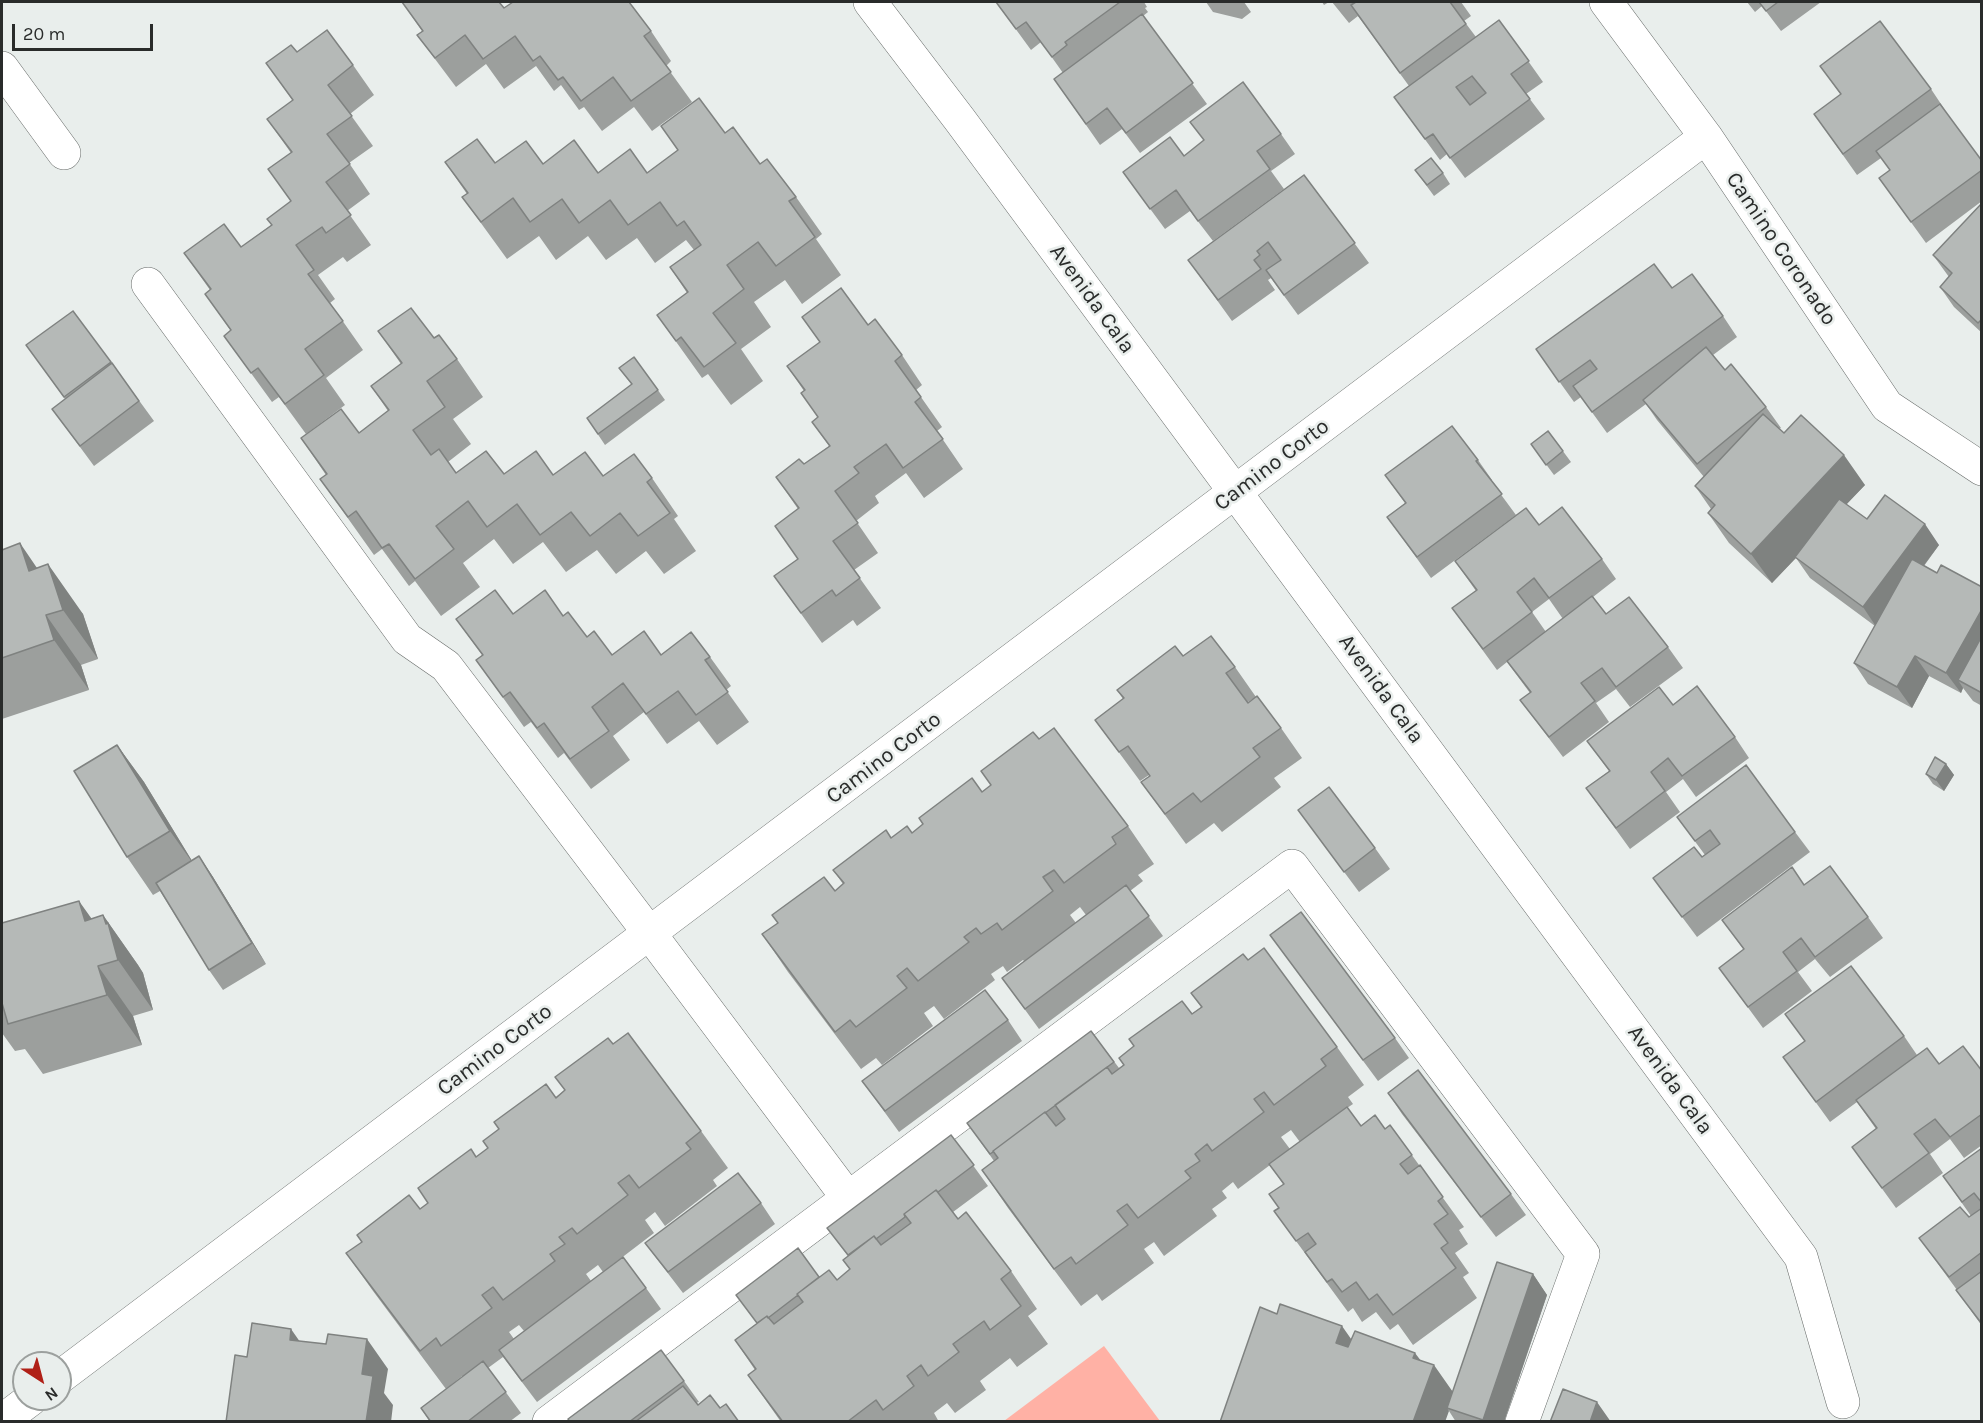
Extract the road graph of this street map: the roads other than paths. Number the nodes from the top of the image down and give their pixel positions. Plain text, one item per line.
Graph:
1 (870, 2) edge
2 (1606, 2) edge
3 (2, 68) edge
4 (1707, 137) junction
5 (64, 153) dead end
6 (148, 285) dead end
7 (1982, 469) edge
8 (1235, 492) junction
9 (650, 934) junction
10 (848, 1198) junction
11 (72, 1368) edge
12 (1843, 1402) dead end
13 (549, 1422) edge
14 (1522, 1422) edge

1 - 8 street, Avenida Cala
2 - 4 street, Camino Coronado
3 - 5 street
4 - 7 street, Camino Coronado
4 - 8 street, Camino Corto
6 - 9 street
8 - 9 street, Camino Corto
8 - 12 street, Avenida Cala
9 - 10 street
9 - 11 street, Camino Corto
10 - 13 street
10 - 14 street

